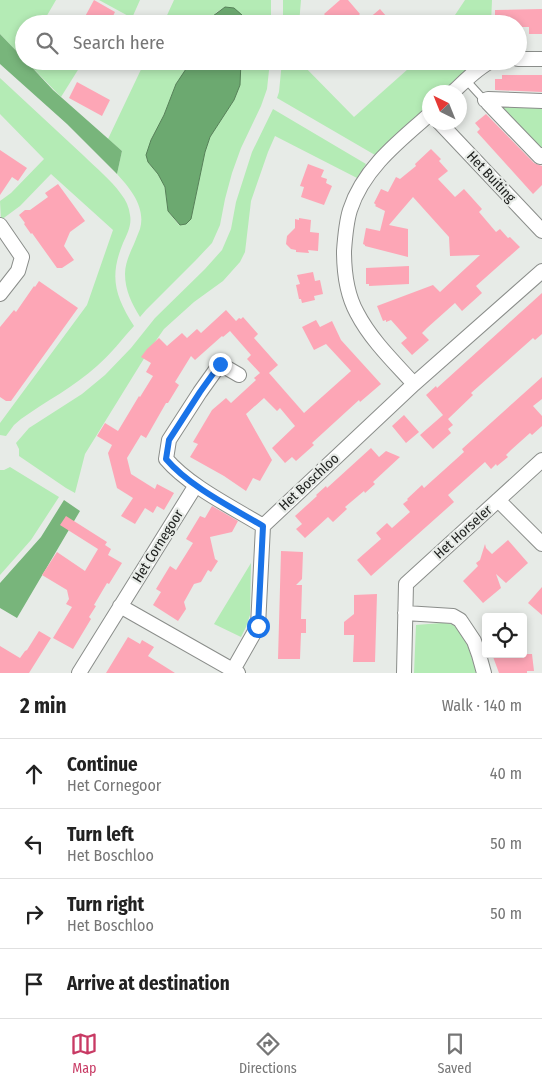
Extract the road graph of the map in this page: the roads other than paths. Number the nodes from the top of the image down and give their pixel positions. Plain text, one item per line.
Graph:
1 (527, 59) edge
2 (542, 59) edge
3 (479, 70) edge
4 (466, 80) junction
5 (461, 85) edge
6 (542, 101) edge
7 (487, 102) junction
8 (422, 121) edge
9 (447, 130) edge
10 (542, 155) edge
11 (0, 225) edge
12 (542, 231) edge
13 (542, 270) edge
14 (0, 294) edge
15 (238, 375) dead end
16 (414, 384) junction
17 (542, 460) edge
18 (196, 486) junction
19 (498, 500) junction
20 (263, 526) junction
21 (542, 544) edge
22 (120, 606) junction
23 (405, 613) junction
24 (235, 671) edge
25 (78, 673) edge
26 (404, 673) edge
27 (484, 673) edge

1 - 2 street
3 - 4 street
4 - 5 street
4 - 7 lane
6 - 7 street
7 - 10 street
8 - 16 street
9 - 12 street, Het Buiting
11 - 14 street
13 - 16 street, Het Boschloo
15 - 18 street
16 - 20 street, Het Boschloo
17 - 19 street, Het Horseler
18 - 20 street
18 - 22 street, Het Cornegoor
19 - 21 street
19 - 23 street, Het Horseler
20 - 24 street
22 - 24 street
22 - 25 street, Het Cornegoor
23 - 26 street, Het Horseler
23 - 27 street

